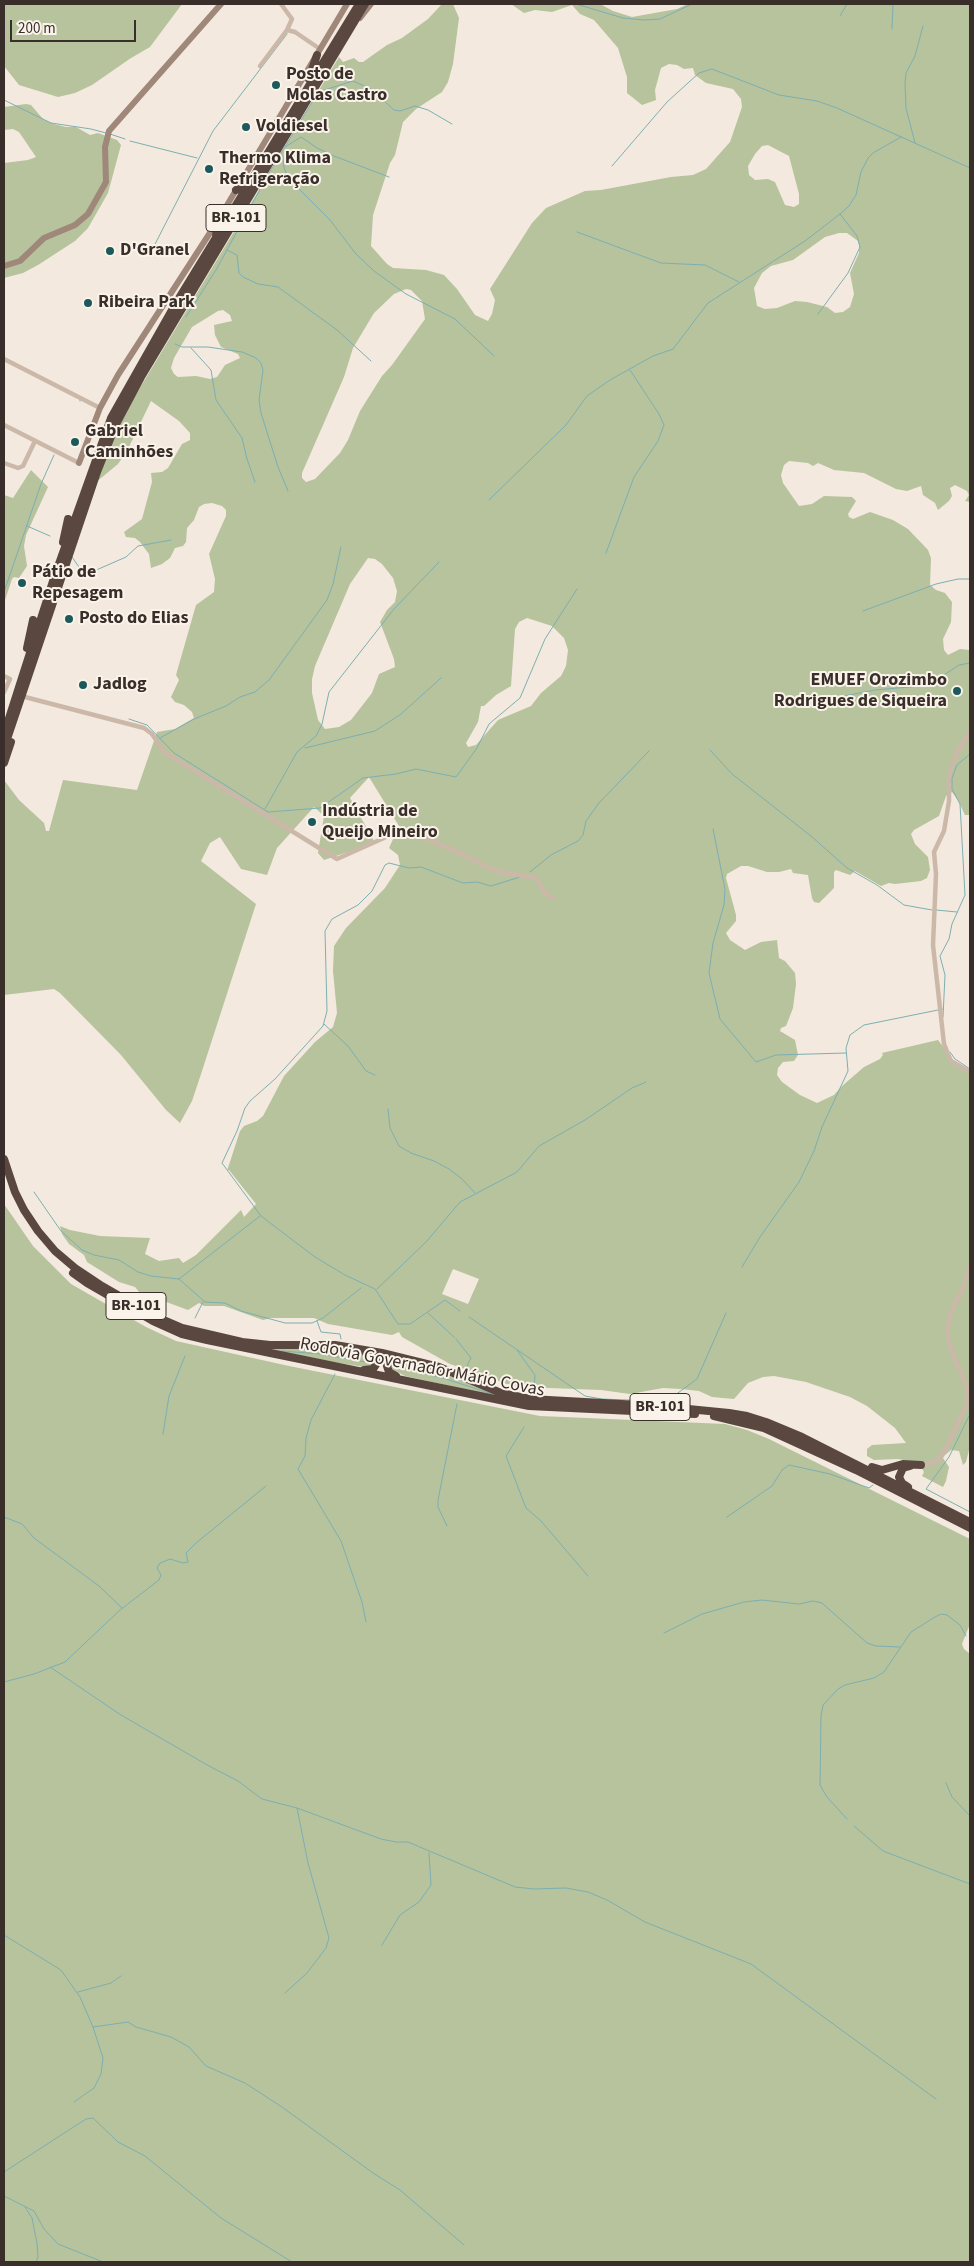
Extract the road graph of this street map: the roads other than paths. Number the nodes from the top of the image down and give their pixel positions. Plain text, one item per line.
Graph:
1 (222, 4) edge
2 (281, 4) edge
3 (348, 4) edge
4 (358, 4) edge
5 (366, 4) edge
6 (370, 4) edge
7 (287, 30) junction
8 (351, 31) junction
9 (319, 52) junction
10 (260, 66) dead end
11 (305, 91) junction
12 (250, 182) junction
13 (236, 190) junction
14 (217, 222) junction
15 (205, 240) junction
16 (214, 242) junction
17 (4, 266) edge
18 (5, 362) edge
19 (100, 408) junction
20 (4, 425) edge
21 (35, 442) junction
22 (79, 462) joint
23 (4, 463) edge
24 (68, 519) dead end
25 (55, 575) junction
26 (33, 620) dead end
27 (31, 667) junction
28 (4, 676) edge
29 (19, 684) junction
30 (4, 692) edge
31 (25, 697) junction
32 (6, 717) edge
33 (970, 732) edge
34 (4, 734) edge
35 (4, 748) edge
36 (4, 763) edge
37 (553, 898) dead end
38 (970, 1072) edge
39 (4, 1159) edge
40 (4, 1175) edge
41 (970, 1265) edge
42 (335, 1345) junction
43 (331, 1366) junction
44 (439, 1367) junction
45 (436, 1387) junction
46 (820, 1446) junction
47 (921, 1465) junction
48 (944, 1509) junction
49 (970, 1522) edge
50 (970, 1528) edge

1 - 17 street
2 - 7 street
3 - 9 street
4 - 11 highway, BR-101
5 - 8 highway, BR-101
6 - 8 street
7 - 9 street
7 - 10 street
8 - 27 highway, BR-101
9 - 11 highway
9 - 13 street
11 - 12 highway, BR-101
12 - 13 highway
12 - 16 highway, BR-101
13 - 14 street
14 - 15 street
14 - 16 highway
15 - 16 highway
15 - 19 street
16 - 25 highway, BR-101
18 - 19 street
19 - 22 street
20 - 21 street
21 - 22 street
21 - 23 street
24 - 25 highway
25 - 29 highway, BR-101
26 - 29 highway
27 - 31 highway
27 - 35 highway, BR-101
28 - 30 street
29 - 32 highway, BR-101
31 - 36 highway
31 - 37 street
32 - 34 highway, BR-101
33 - 38 street
39 - 42 highway, Rodovia Governador Mário Covas / BR-101
40 - 43 highway, Rodovia Governador Mário Covas / BR-101
41 - 47 street
42 - 43 highway
42 - 44 highway, Rodovia Governador Mário Covas / BR-101
43 - 45 highway, Rodovia Governador Mário Covas / BR-101
44 - 45 highway
44 - 46 highway, Rodovia Governador Mário Covas / BR-101
45 - 50 highway, Rodovia Governador Mário Covas / BR-101
46 - 47 highway
46 - 48 highway, Rodovia Governador Mário Covas / BR-101
47 - 48 highway
48 - 49 highway, Rodovia Governador Mário Covas / BR-101

